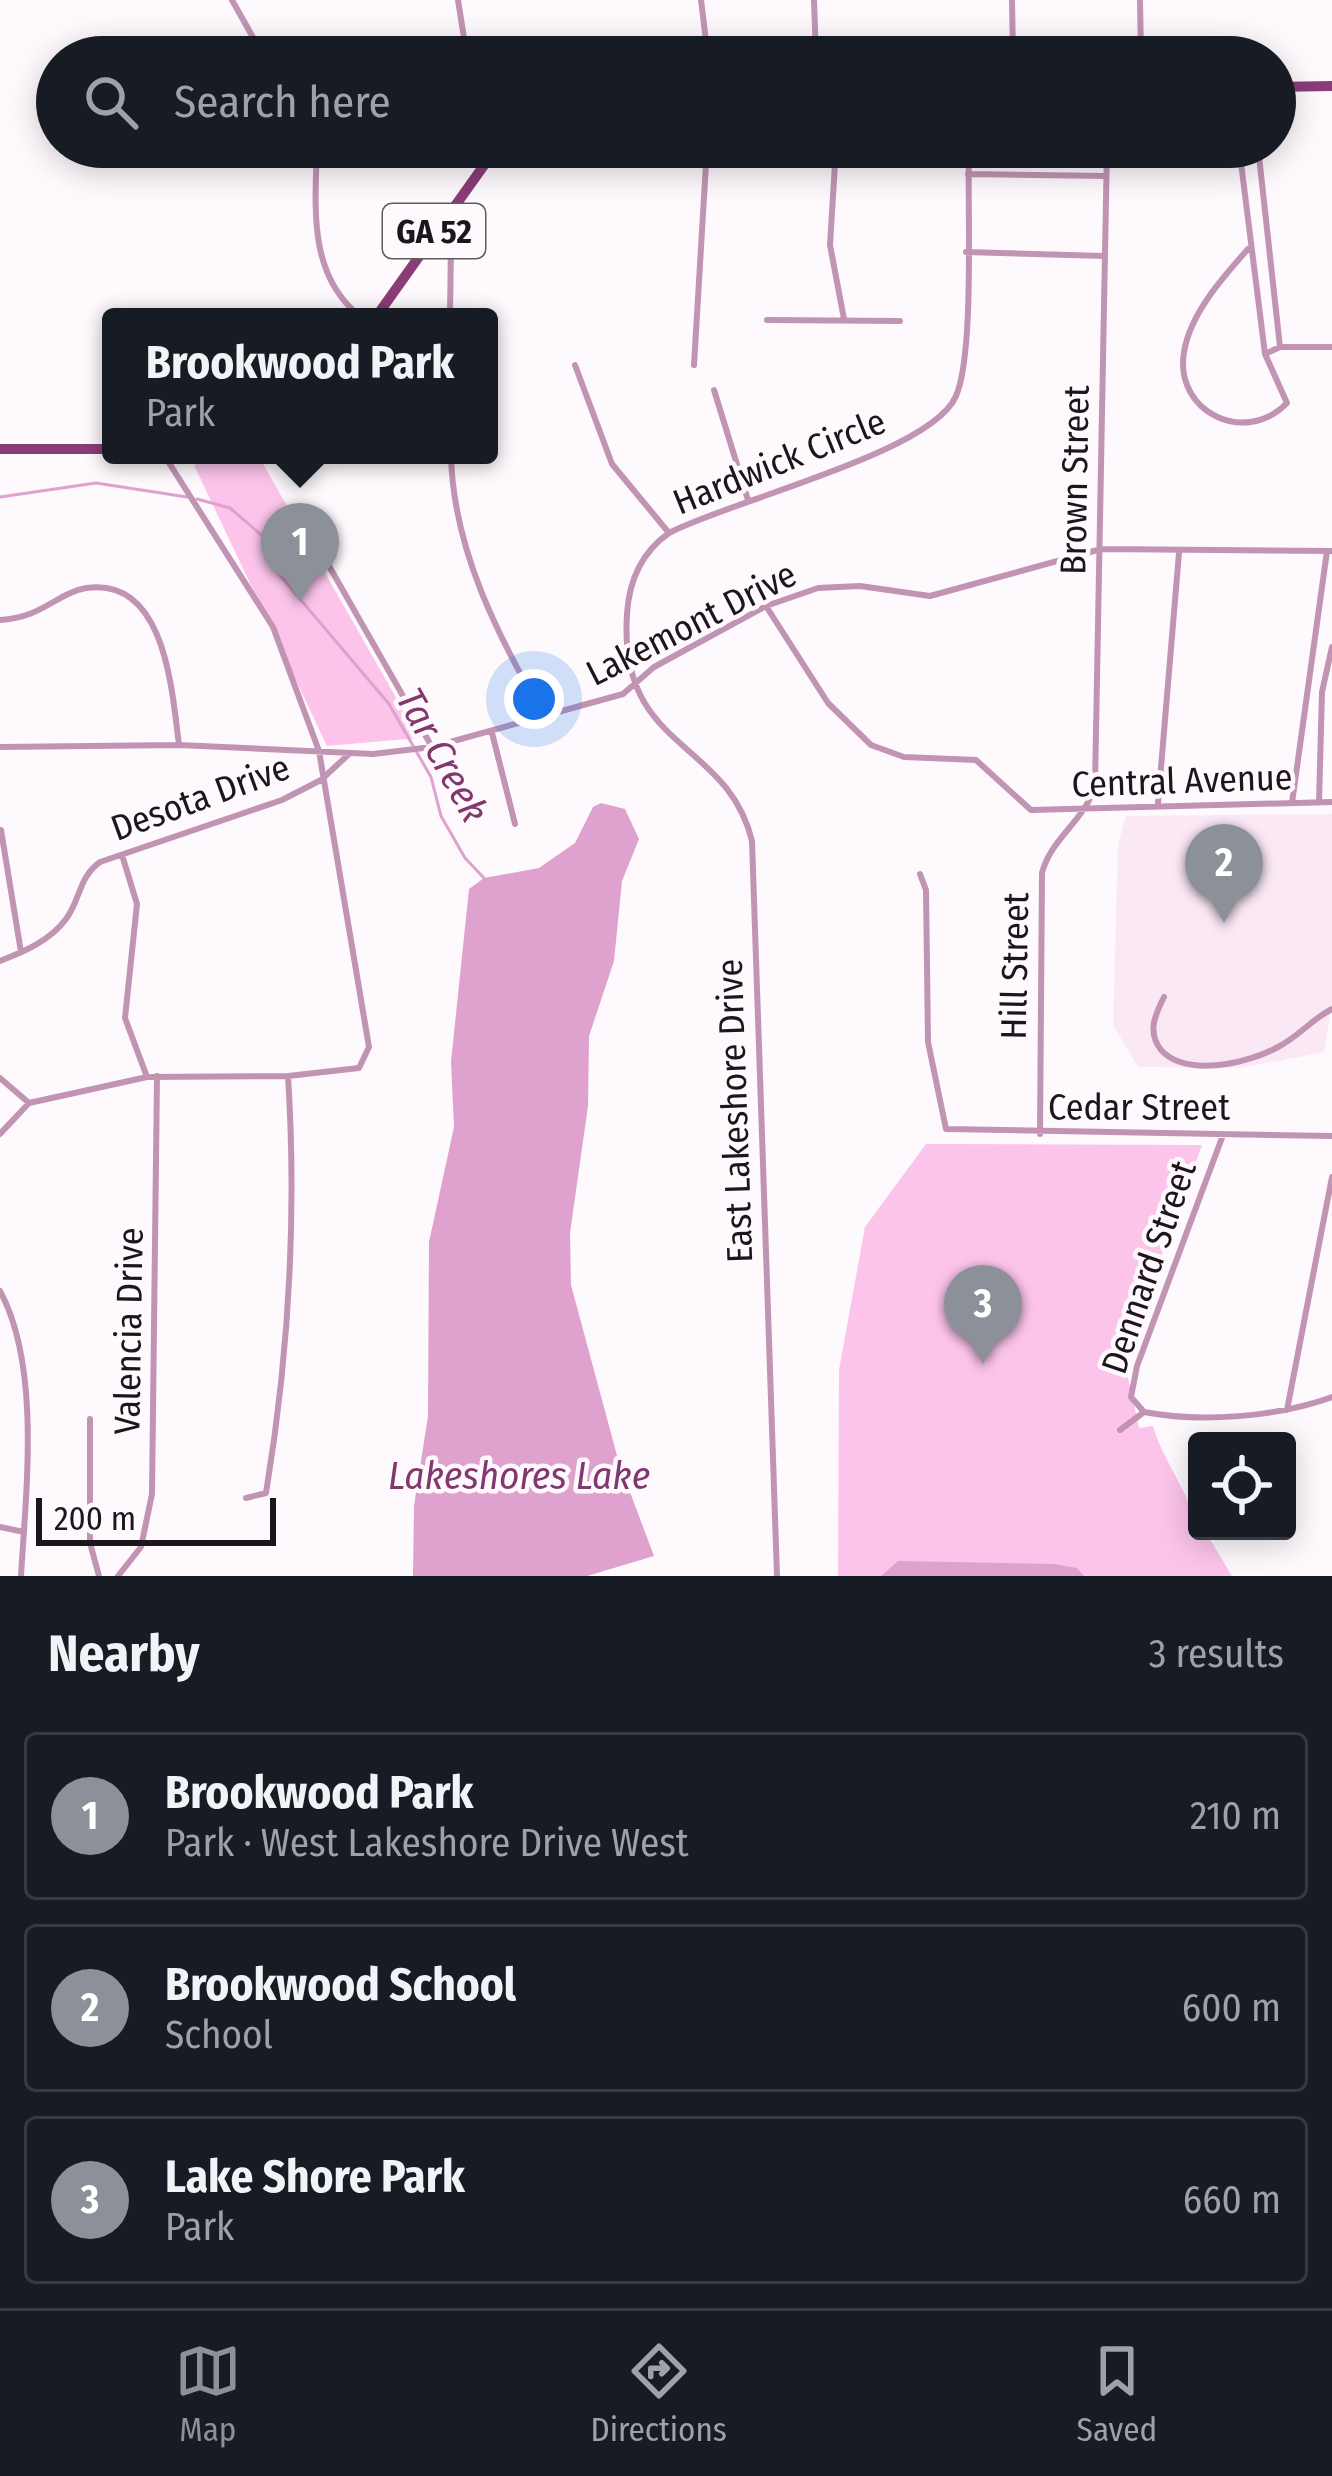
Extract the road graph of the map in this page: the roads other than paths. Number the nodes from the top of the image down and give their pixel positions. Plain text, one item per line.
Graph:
1 (232, 0) edge
2 (458, 0) edge
3 (701, 0) edge
4 (814, 0) edge
5 (1012, 0) edge
6 (1140, 0) edge
7 (252, 36) edge
8 (464, 36) edge
9 (706, 36) edge
10 (815, 36) edge
11 (1013, 36) edge
12 (1141, 36) edge
13 (1332, 86) edge
14 (1296, 87) edge
15 (317, 168) edge
16 (480, 168) edge
17 (706, 168) edge
18 (835, 168) edge
19 (968, 168) edge
20 (1106, 168) edge
21 (1241, 168) edge
22 (1260, 168) edge
23 (968, 174) junction
24 (1106, 176) junction
25 (440, 222) junction
26 (1249, 249) junction
27 (966, 252) junction
28 (1105, 256) junction
29 (352, 308) edge
30 (382, 308) edge
31 (450, 308) edge
32 (767, 320) dead end
33 (844, 320) junction
34 (900, 321) dead end
35 (1332, 346) edge
36 (1280, 347) junction
37 (1265, 354) junction
38 (575, 365) dead end
39 (694, 365) dead end
40 (714, 390) dead end
41 (0, 449) edge
42 (102, 449) edge
43 (170, 464) edge
44 (452, 464) edge
45 (748, 500) junction
46 (308, 529) dead end
47 (669, 533) junction
48 (1101, 549) junction
49 (1330, 551) edge
50 (1179, 553) junction
51 (766, 606) junction
52 (0, 620) edge
53 (1332, 646) edge
54 (634, 688) junction
55 (545, 718) junction
56 (491, 733) junction
57 (179, 745) junction
58 (432, 746) junction
59 (0, 747) edge
60 (319, 751) junction
61 (354, 752) junction
62 (321, 780) junction
63 (1319, 802) junction
64 (1332, 802) edge
65 (1158, 803) junction
66 (1292, 803) junction
67 (1084, 812) junction
68 (515, 824) dead end
69 (1, 830) edge
70 (122, 855) junction
71 (920, 874) dead end
72 (21, 952) junction
73 (0, 962) edge
74 (1164, 998) dead end
75 (1332, 1009) edge
76 (147, 1076) junction
77 (157, 1076) junction
78 (288, 1076) junction
79 (0, 1078) edge
80 (28, 1103) junction
81 (0, 1134) edge
82 (1040, 1134) junction
83 (1223, 1135) junction
84 (1332, 1136) edge
85 (1332, 1177) edge
86 (0, 1291) edge
87 (1332, 1397) edge
88 (1287, 1410) junction
89 (1144, 1412) junction
90 (89, 1419) dead end
91 (1120, 1430) dead end
92 (246, 1498) dead end
93 (0, 1527) edge
94 (23, 1532) junction
95 (22, 1576) edge
96 (99, 1576) edge
97 (118, 1576) edge
98 (778, 1576) edge

1 - 7 street
2 - 8 street
3 - 9 street
4 - 10 street
5 - 11 street
6 - 12 street
13 - 14 main road
15 - 29 street
16 - 25 main road, GA 52
17 - 39 street
18 - 33 street
19 - 23 street, Hardwick Circle
20 - 24 street, Brown Street
21 - 26 street
22 - 36 street
23 - 24 street
23 - 27 street, Hardwick Circle
24 - 28 street, Brown Street
25 - 30 main road, GA 52
25 - 31 street
26 - 37 street
26 - 37 street
27 - 28 street
27 - 45 street, Hardwick Circle
28 - 48 street, Brown Street
32 - 33 street
33 - 34 street
35 - 36 street
36 - 37 street
38 - 47 street
40 - 45 street
41 - 42 main road
43 - 60 street
44 - 55 street
45 - 47 street, Hardwick Circle
46 - 58 street
47 - 54 street, Hardwick Circle
48 - 50 street, Lakemont Drive
48 - 51 street, Lakemont Drive
48 - 67 street, Brown Street
49 - 50 street, Lakemont Drive
49 - 66 street
50 - 65 street
51 - 54 street, Lakemont Drive
51 - 67 street, Central Avenue
52 - 57 street
53 - 63 street
54 - 55 street, Lakemont Drive
54 - 98 street, East Lakeshore Drive
55 - 56 street, Lakemont Drive
56 - 58 street, Lakemont Drive
56 - 68 street
57 - 59 street, Lakemont Drive
57 - 60 street, Lakemont Drive
58 - 61 street, Lakemont Drive
60 - 61 street, Lakemont Drive
60 - 62 street
61 - 62 street, Desota Drive
62 - 70 street, Desota Drive
62 - 78 street
63 - 64 street, Central Avenue
63 - 66 street, Central Avenue
65 - 66 street, Central Avenue
65 - 67 street, Central Avenue
67 - 82 street, Hill Street
69 - 72 street
70 - 72 street, Desota Drive
70 - 76 street
71 - 82 street, Cedar Street
72 - 73 street, Desota Drive
74 - 75 street
76 - 77 street
76 - 80 street
77 - 78 street
77 - 97 street, Valencia Drive
78 - 92 street
79 - 80 street
80 - 81 street
82 - 83 street, Cedar Street
83 - 84 street, Cedar Street
83 - 89 street, Dennard Street
85 - 88 street
86 - 94 street
87 - 88 street
88 - 89 street
89 - 91 street
90 - 96 street
93 - 94 street
94 - 95 street

